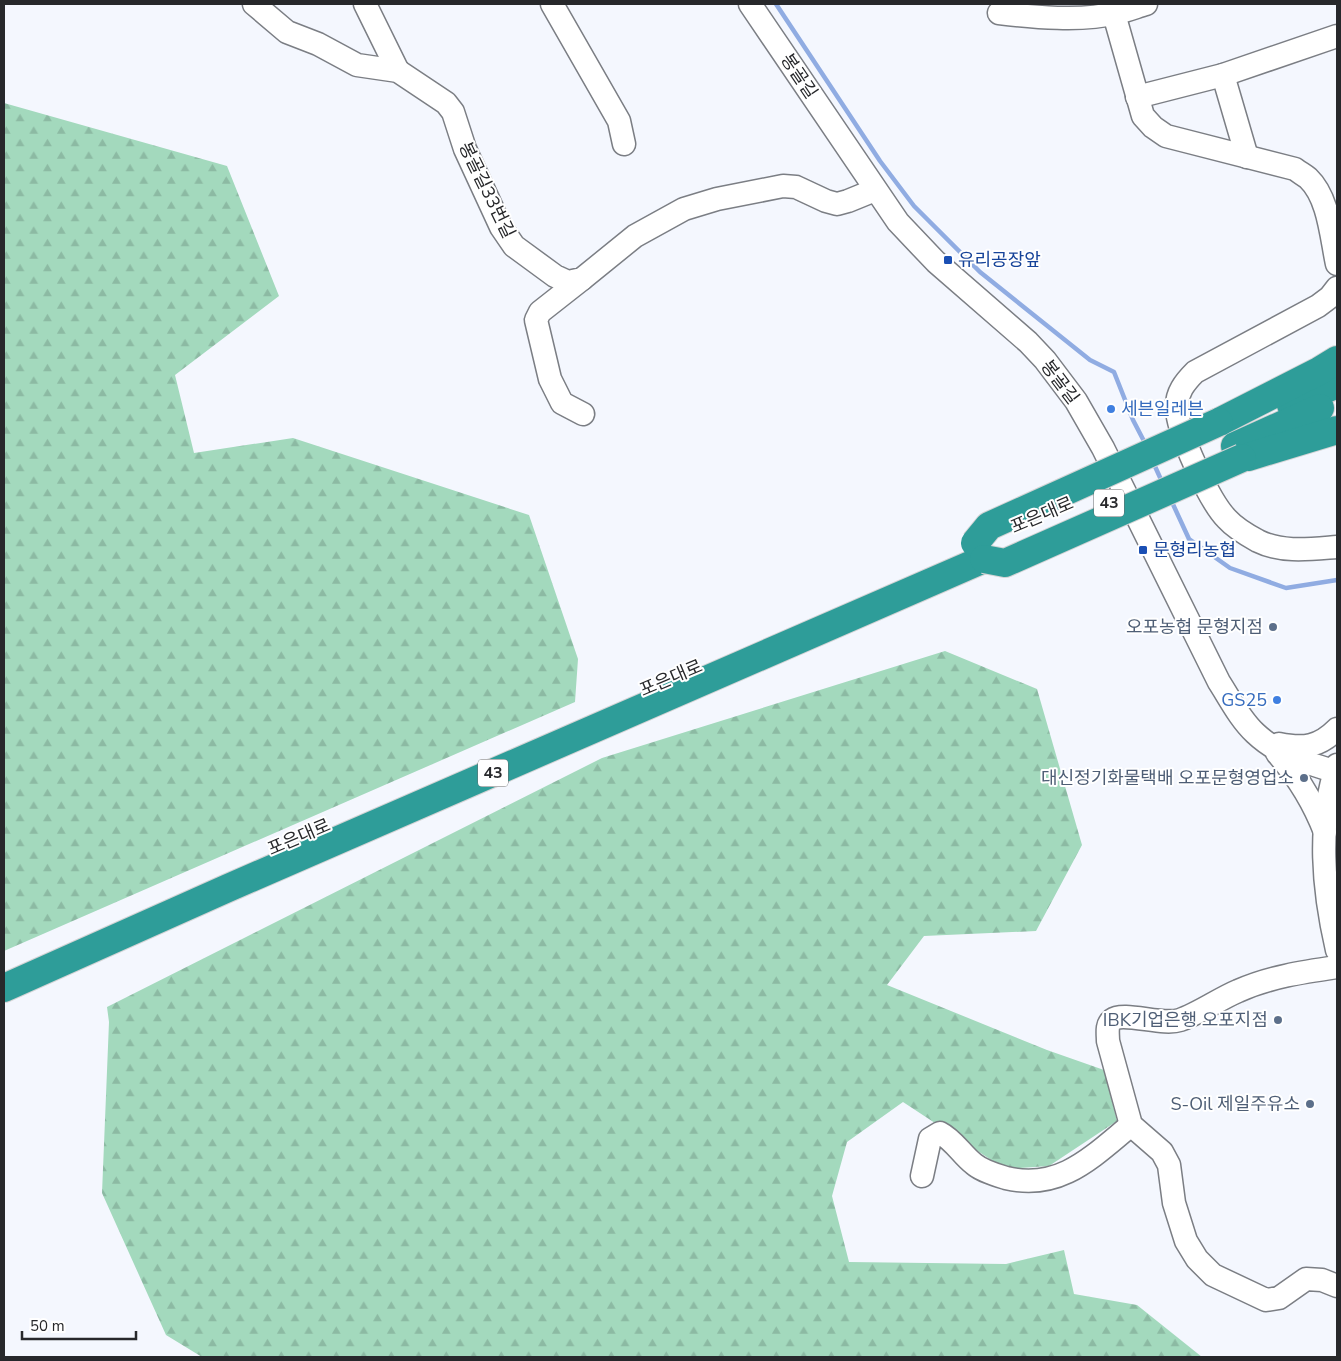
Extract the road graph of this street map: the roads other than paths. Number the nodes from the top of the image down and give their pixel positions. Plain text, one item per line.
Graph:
1 (254, 4) edge
2 (365, 4) edge
3 (552, 4) edge
4 (750, 4) edge
5 (1146, 4) edge
6 (999, 13) dead end
7 (1114, 14) junction
8 (1337, 36) edge
9 (398, 71) junction
10 (1223, 75) junction
11 (1137, 98) junction
12 (624, 144) dead end
13 (1247, 157) junction
14 (876, 190) junction
15 (1337, 264) edge
16 (582, 279) junction
17 (1337, 288) edge
18 (1337, 360) edge
19 (1337, 384) edge
20 (1337, 401) edge
21 (583, 414) dead end
22 (1337, 430) edge
23 (1230, 440) junction
24 (1337, 547) edge
25 (980, 551) junction
26 (1337, 729) edge
27 (1267, 743) junction
28 (1337, 769) edge
29 (1325, 832) junction
30 (1332, 893) edge
31 (1337, 950) edge
32 (1337, 967) edge
33 (4, 969) edge
34 (4, 988) edge
35 (1131, 1125) junction
36 (922, 1176) dead end
37 (1337, 1286) edge

1 - 9 street, 봉골길33번길
2 - 9 street
3 - 12 street
4 - 14 street, 봉골길
5 - 7 street
6 - 7 street
7 - 11 street
8 - 10 street
9 - 16 street, 봉골길33번길
10 - 11 street
10 - 13 street
11 - 13 street
13 - 15 street
14 - 16 street
14 - 27 street, 봉골길
16 - 21 street
17 - 24 street
18 - 23 highway
19 - 23 highway
20 - 23 highway
22 - 23 highway
23 - 25 highway, bridge
23 - 25 highway, bridge
25 - 33 highway, 포은대로 / 43
25 - 34 highway, 포은대로 / 43
26 - 27 street
27 - 28 street, 봉골길
27 - 29 street
28 - 29 street
29 - 30 street
30 - 31 street
32 - 35 street
35 - 36 street
35 - 37 street

